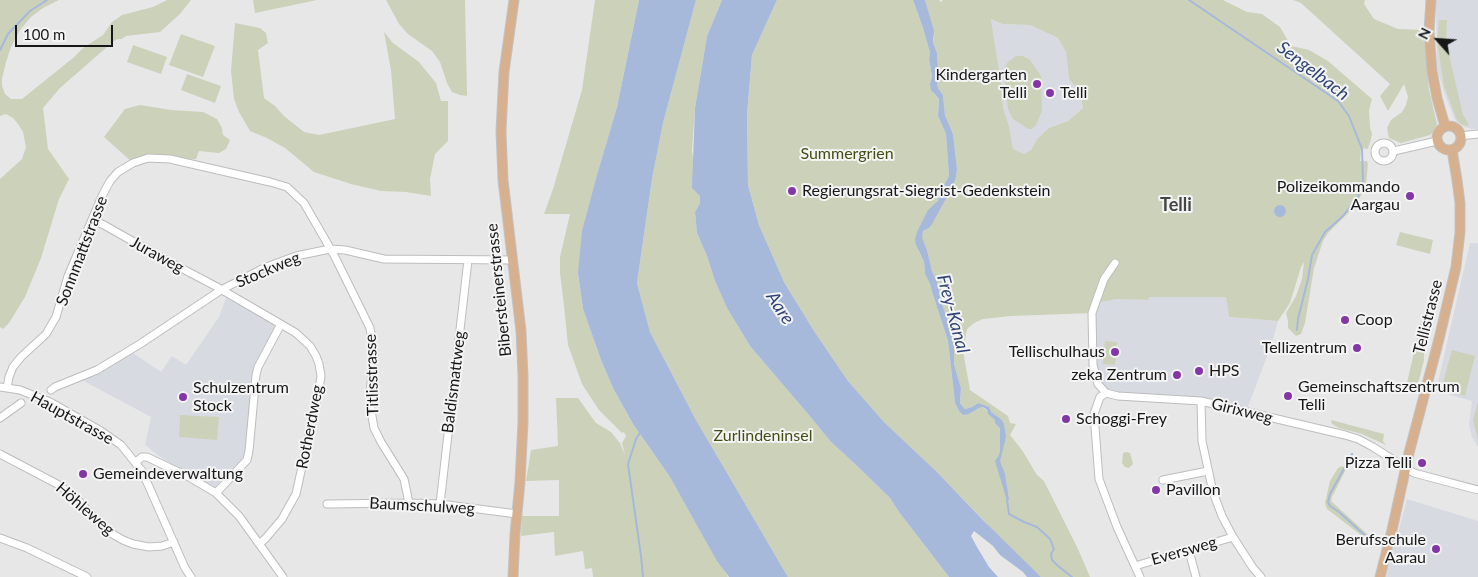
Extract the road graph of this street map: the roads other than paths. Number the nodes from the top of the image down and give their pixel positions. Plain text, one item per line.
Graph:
1 (514, 0) edge
2 (1431, 0) edge
3 (1445, 126) junction
4 (1478, 134) edge
5 (1460, 136) junction
6 (1437, 141) junction
7 (1452, 150) junction
8 (1394, 151) dead end
9 (92, 220) junction
10 (330, 249) junction
11 (468, 260) junction
12 (513, 260) junction
13 (1114, 263) dead end
14 (221, 290) junction
15 (281, 324) junction
16 (4, 387) edge
17 (51, 390) dead end
18 (1106, 393) junction
19 (1201, 401) junction
20 (21, 403) dead end
21 (0, 418) edge
22 (0, 454) edge
23 (136, 462) junction
24 (1406, 468) junction
25 (1208, 471) junction
26 (1163, 480) dead end
27 (1478, 490) edge
28 (216, 493) junction
29 (409, 502) junction
30 (327, 504) dead end
31 (440, 504) junction
32 (517, 514) junction
33 (1233, 537) junction
34 (0, 538) edge
35 (174, 542) junction
36 (259, 544) junction
37 (1189, 550) junction
38 (1135, 566) junction
39 (87, 577) edge
40 (191, 577) edge
41 (283, 577) edge
42 (513, 577) edge
43 (1140, 577) edge
44 (1196, 577) edge
45 (1261, 577) edge
46 (1380, 577) edge

1 - 12 main road, Bibersteinerstrasse
2 - 3 main road
3 - 5 main road
3 - 6 main road
4 - 5 street
5 - 7 main road
6 - 7 main road
6 - 8 street
7 - 24 main road, Tellistrasse
9 - 10 street, Sonnmattstrasse
9 - 14 street, Juraweg
9 - 16 street, Sonnmattstrasse
10 - 11 street, Stockweg
10 - 14 street, Stockweg
10 - 29 street, Titlisstrasse
11 - 12 street, Stockweg
11 - 31 street, Baldismattweg
12 - 32 main road, Bibersteinerstrasse
13 - 18 street
14 - 15 street, Rotherdweg
14 - 17 street, Stockweg
15 - 28 street
15 - 36 street, Rotherdweg
16 - 23 street, Hauptstrasse
18 - 19 street, Girixweg
18 - 38 street
19 - 24 street, Girixweg
19 - 25 street
20 - 21 street
22 - 35 street, Höhleweg
23 - 28 street
23 - 35 street, Hauptstrasse
24 - 27 street, Girixweg
24 - 46 main road, Tellistrasse
25 - 26 street
25 - 33 street
28 - 36 street
29 - 30 street, Baumschulweg
29 - 31 street, Baumschulweg
31 - 32 street, Baumschulweg
32 - 42 main road, Bibersteinerstrasse
33 - 37 street, Eversweg
33 - 45 street
34 - 39 street
35 - 40 street, Hauptstrasse
36 - 41 street
37 - 38 street, Eversweg
37 - 44 street
38 - 43 street

